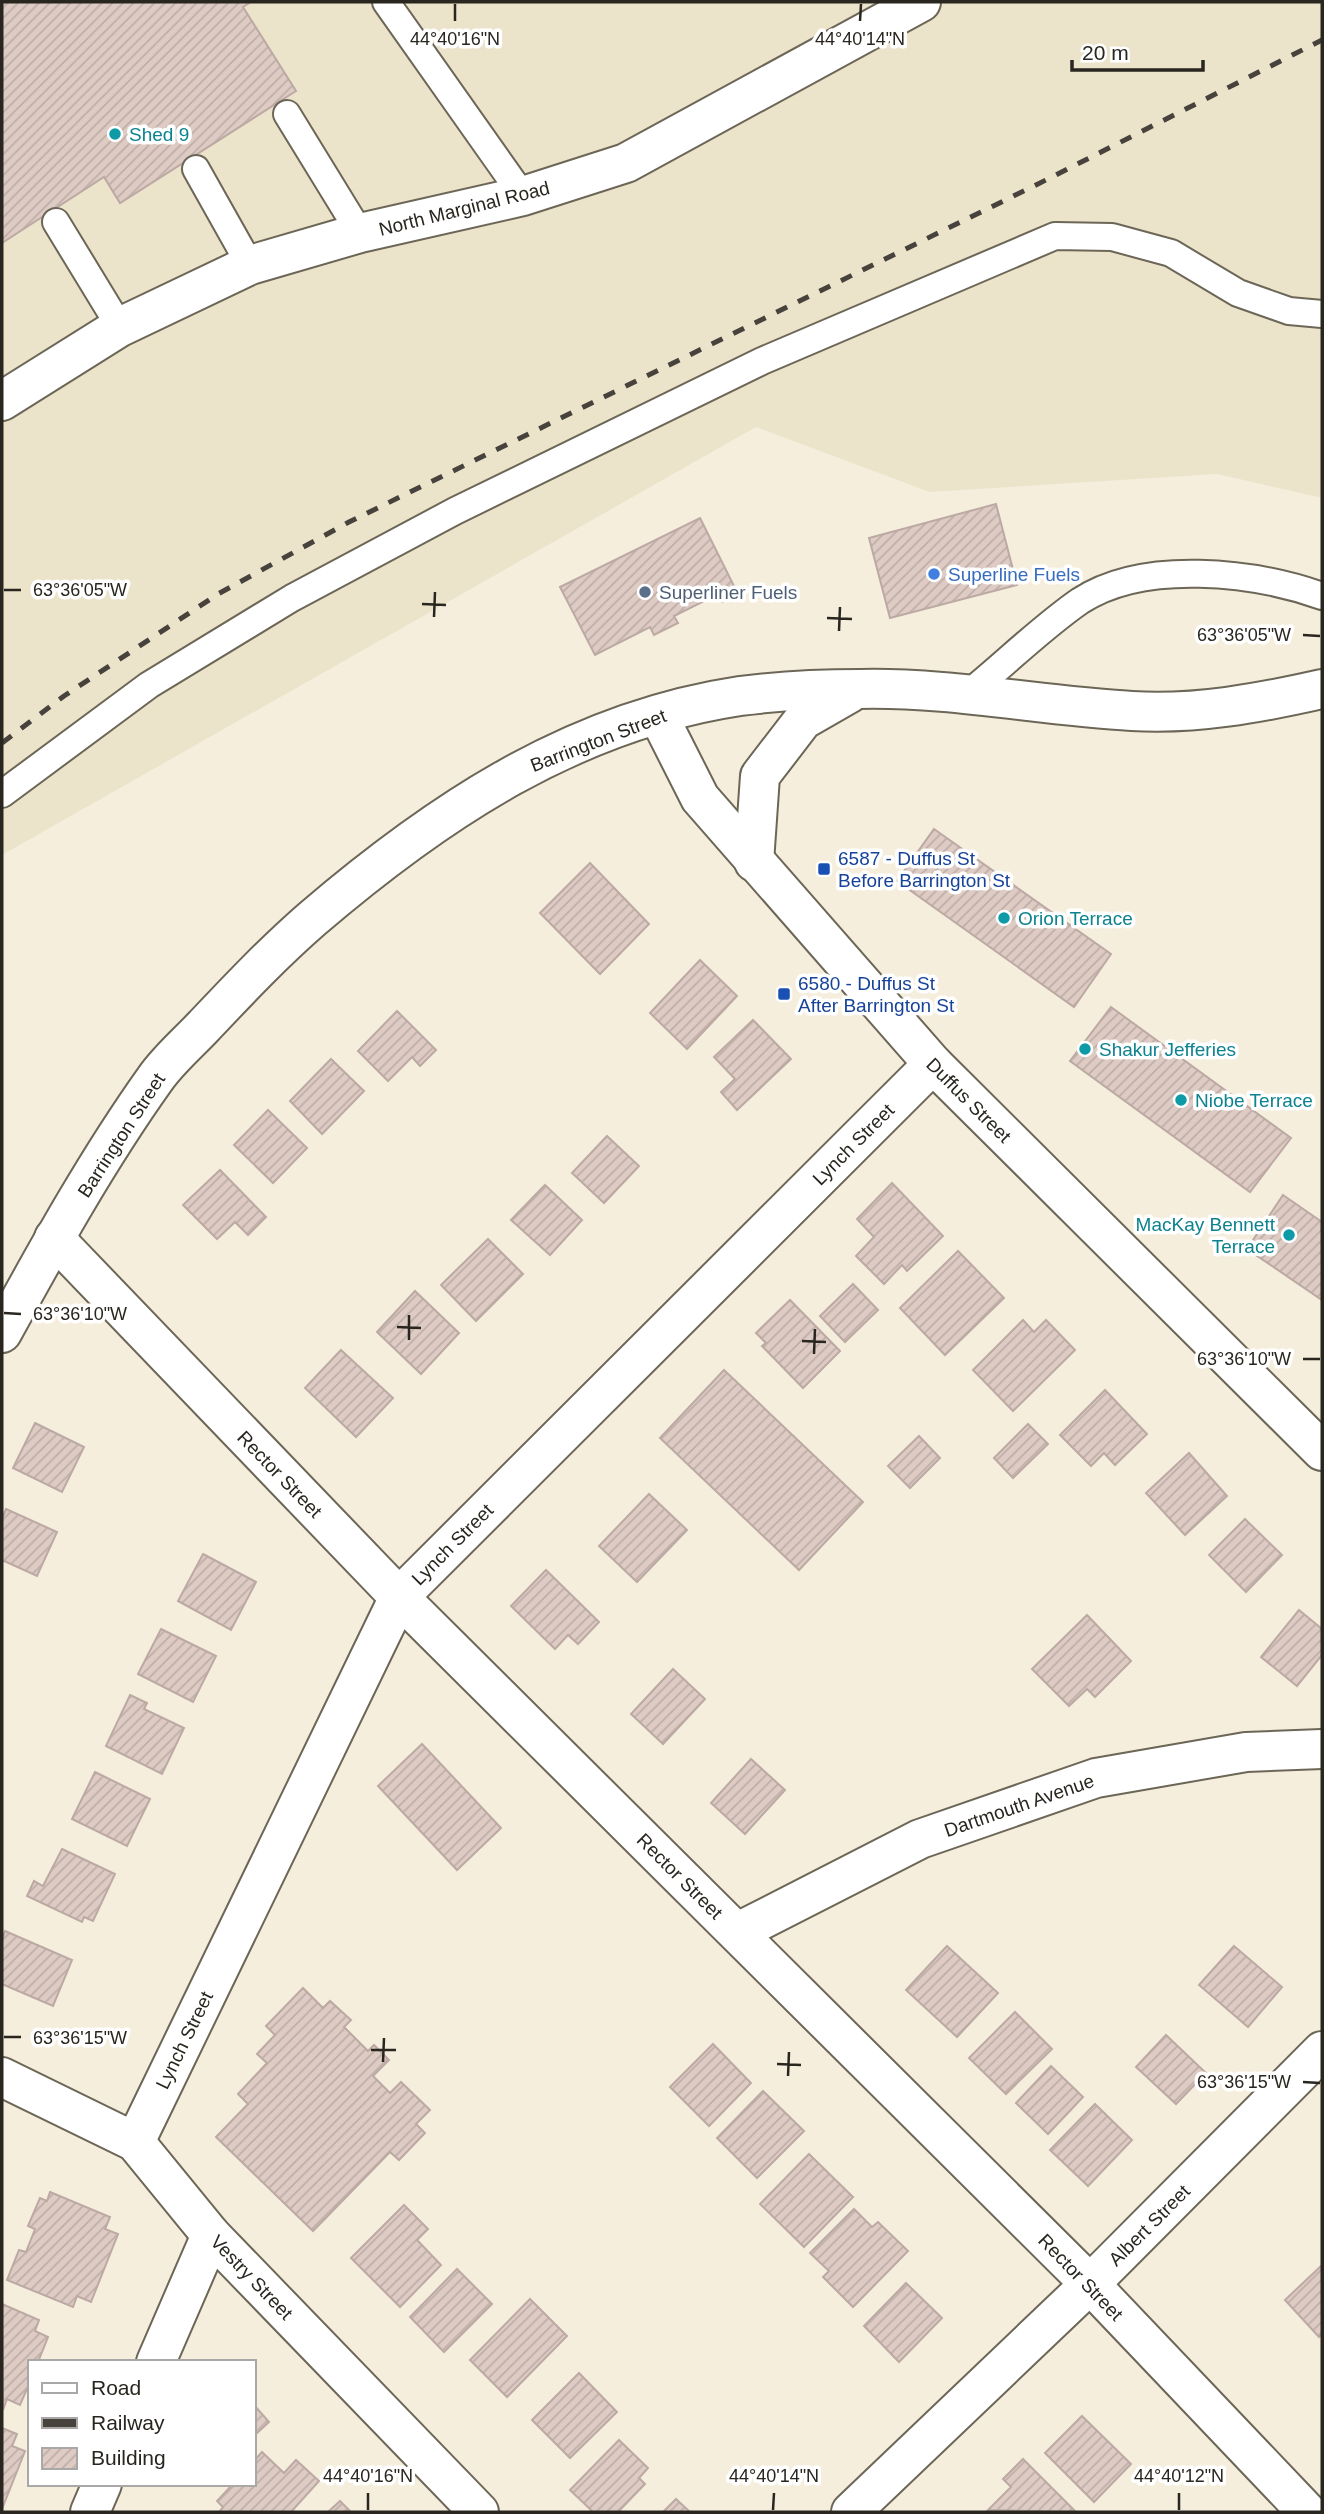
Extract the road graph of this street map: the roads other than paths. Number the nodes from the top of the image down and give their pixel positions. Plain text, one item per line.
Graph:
1 (386, 2) edge
2 (921, 2) edge
3 (287, 114) dead end
4 (196, 169) dead end
5 (523, 196) junction
6 (56, 222) dead end
7 (360, 233) junction
8 (250, 265) junction
9 (1322, 314) edge
10 (120, 327) junction
11 (2, 401) edge
12 (1322, 596) edge
13 (858, 689) junction
14 (1322, 689) edge
15 (969, 693) junction
16 (657, 715) junction
17 (2, 794) edge
18 (754, 862) junction
19 (933, 1064) junction
20 (54, 1238) junction
21 (2, 1333) edge
22 (1322, 1451) edge
23 (399, 1597) junction
24 (1322, 1749) edge
25 (738, 1932) junction
26 (1322, 2051) edge
27 (2, 2077) edge
28 (135, 2142) junction
29 (211, 2235) junction
30 (1090, 2284) junction
31 (157, 2360) edge
32 (101, 2486) edge
33 (90, 2512) edge
34 (479, 2512) edge
35 (851, 2512) edge
36 (1307, 2512) edge

1 - 5 lane
2 - 5 street, North Marginal Road
3 - 7 lane
4 - 8 lane
5 - 7 street, North Marginal Road
6 - 10 lane
7 - 8 street, North Marginal Road
8 - 10 street, North Marginal Road
9 - 17 lane
10 - 11 street, North Marginal Road
12 - 15 lane
13 - 15 street, Barrington Street
13 - 16 street, Barrington Street
13 - 18 street
14 - 15 street, Barrington Street
16 - 18 street, Duffus Street
16 - 20 street, Barrington Street
18 - 19 street, Duffus Street
19 - 22 street, Duffus Street
19 - 23 street, Lynch Street
20 - 21 street, Barrington Street
20 - 23 street, Rector Street
23 - 25 street, Rector Street
23 - 28 street, Lynch Street
24 - 25 street, Dartmouth Avenue
25 - 30 street, Rector Street
26 - 30 street, Albert Street
27 - 28 street, Vestry Street
28 - 29 street, Vestry Street
29 - 31 street
29 - 34 street, Vestry Street
30 - 35 street, Albert Street
30 - 36 street, Rector Street
32 - 33 street

